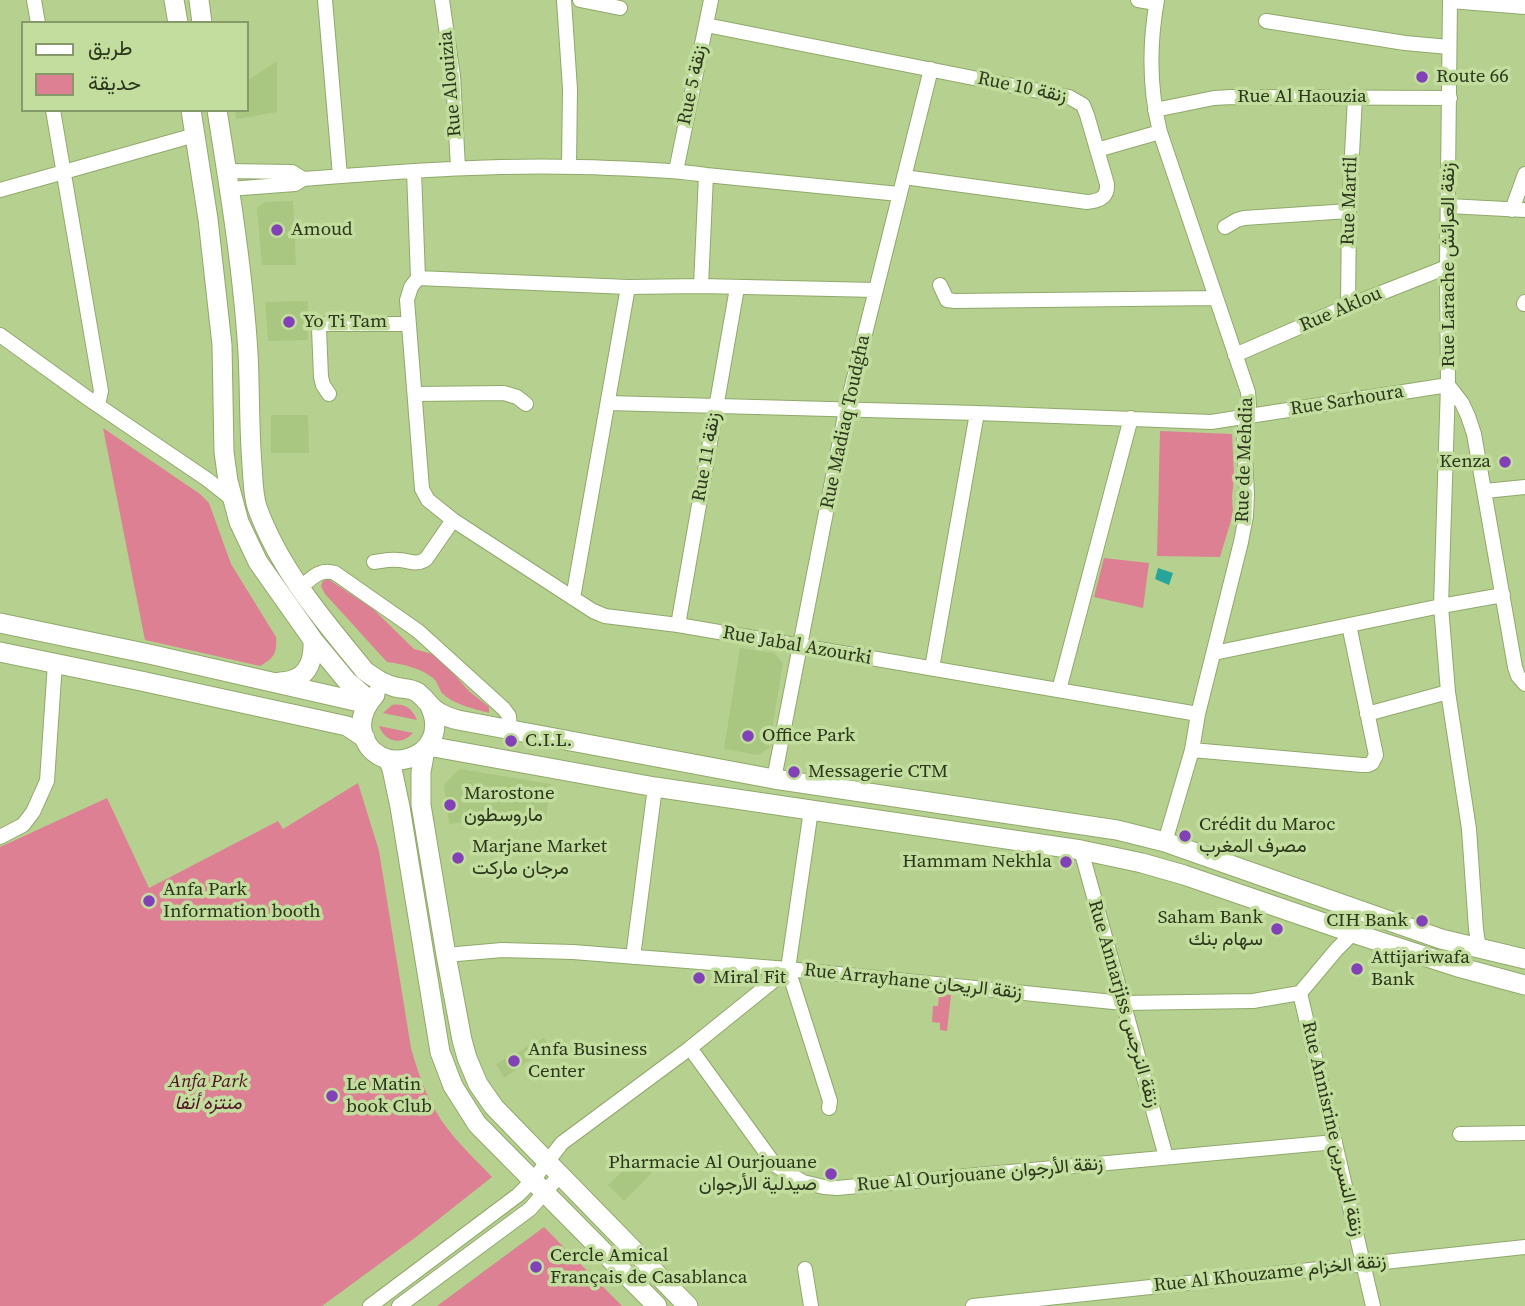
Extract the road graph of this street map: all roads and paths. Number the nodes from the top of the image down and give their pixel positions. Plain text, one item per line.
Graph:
1 (34, 0) edge
2 (174, 0) edge
3 (199, 0) edge
4 (325, 0) edge
5 (442, 0) edge
6 (564, 0) edge
7 (580, 0) edge
8 (710, 0) edge
9 (1138, 0) edge
10 (1450, 1) edge
11 (1156, 2) edge
12 (620, 8) dead end
13 (1525, 8) edge
14 (38, 21) edge
15 (178, 21) edge
16 (202, 21) edge
17 (1266, 21) dead end
18 (706, 25) junction
19 (1449, 47) junction
20 (931, 69) junction
21 (1355, 97) junction
22 (1450, 98) junction
23 (1154, 110) junction
24 (53, 112) edge
25 (191, 112) edge
26 (216, 112) edge
27 (1160, 132) junction
28 (195, 135) junction
29 (1097, 149) junction
30 (569, 166) junction
31 (458, 168) junction
32 (676, 170) junction
33 (415, 171) junction
34 (64, 172) junction
35 (1525, 174) edge
36 (706, 175) junction
37 (340, 176) junction
38 (904, 177) junction
39 (228, 180) junction
40 (0, 190) edge
41 (899, 194) junction
42 (1448, 206) junction
43 (1518, 210) edge
44 (1349, 211) junction
45 (1225, 227) dead end
46 (1447, 267) junction
47 (418, 278) junction
48 (940, 285) dead end
49 (701, 286) junction
50 (628, 287) junction
51 (737, 288) junction
52 (875, 290) junction
53 (1216, 298) junction
54 (1348, 306) junction
55 (408, 324) junction
56 (0, 335) edge
57 (1236, 355) junction
58 (1448, 385) junction
59 (329, 394) dead end
60 (415, 394) junction
61 (608, 403) junction
62 (526, 404) dead end
63 (98, 405) junction
64 (716, 406) junction
65 (846, 410) junction
66 (977, 413) junction
67 (1131, 418) junction
68 (1246, 418) junction
69 (1525, 487) edge
70 (1485, 491) junction
71 (232, 499) junction
72 (453, 520) junction
73 (374, 562) dead end
74 (301, 587) junction
75 (1503, 595) junction
76 (573, 598) junction
77 (1441, 606) junction
78 (0, 623) edge
79 (678, 625) junction
80 (1349, 625) junction
81 (313, 640) junction
82 (800, 646) junction
83 (0, 652) edge
84 (1214, 653) junction
85 (55, 663) junction
86 (932, 668) junction
87 (279, 682) junction
88 (1525, 684) edge
89 (397, 687) junction
90 (1059, 690) junction
91 (1448, 692) junction
92 (369, 702) junction
93 (430, 706) junction
94 (1198, 714) junction
95 (1367, 714) junction
96 (510, 731) junction
97 (365, 738) junction
98 (426, 748) junction
99 (1192, 750) junction
100 (388, 759) junction
101 (774, 779) junction
102 (655, 787) junction
103 (811, 810) junction
104 (0, 837) edge
105 (1165, 842) junction
106 (1081, 850) junction
107 (1353, 933) junction
108 (1479, 949) junction
109 (446, 955) junction
110 (633, 957) junction
111 (1525, 959) edge
112 (788, 969) junction
113 (1525, 985) edge
114 (1300, 993) junction
115 (1123, 1003) junction
116 (690, 1048) junction
117 (829, 1108) dead end
118 (1525, 1133) edge
119 (1460, 1134) dead end
120 (1335, 1142) junction
121 (1166, 1157) junction
122 (554, 1169) junction
123 (539, 1186) junction
124 (1525, 1247) edge
125 (1363, 1264) junction
126 (806, 1269) dead end
127 (370, 1306) edge
128 (399, 1306) edge
129 (657, 1306) edge
130 (688, 1306) edge
131 (811, 1306) edge
132 (973, 1306) edge
133 (1373, 1306) edge

1 - 14 street
2 - 15 main road
3 - 16 main road
4 - 37 street
5 - 31 street, Rue Alouizia
6 - 30 street
7 - 12 street
8 - 18 street, Rue 5 زنقة
9 - 11 street
10 - 13 street
10 - 19 street, Rue Larache زنقة العرائش
11 - 23 street, Rue de Mehdia
17 - 19 street
18 - 20 street, Rue 10 زنقة
18 - 32 street, Rue 5 زنقة
19 - 22 street, Rue Larache زنقة العرائش
20 - 29 street, Rue 10 زنقة
20 - 38 street, Rue Madiaq Toudgha
21 - 22 street, Rue Al Haouzia
21 - 23 street, Rue Al Haouzia
21 - 44 street, Rue Martil
22 - 42 street, Rue Larache زنقة العرائش
23 - 27 street, Rue de Mehdia
24 - 34 street
25 - 28 main road
26 - 39 main road
27 - 29 street
27 - 53 street, Rue de Mehdia
28 - 34 street
28 - 71 main road
29 - 38 street, Rue 10 زنقة
30 - 31 street
30 - 32 street
31 - 33 street
32 - 36 street
33 - 37 street
33 - 47 street
34 - 40 street
34 - 63 street
35 - 43 street
36 - 41 street
36 - 49 street
37 - 39 street
38 - 41 street, Rue Madiaq Toudgha
39 - 74 main road
41 - 52 street, Rue Madiaq Toudgha
42 - 43 street
42 - 46 street, Rue Larache زنقة العرائش
44 - 45 street
44 - 54 street, Rue Martil
46 - 54 street, Rue Aklou
46 - 58 street, Rue Larache زنقة العرائش
47 - 50 street
47 - 55 street
48 - 53 street
49 - 50 street
49 - 51 street
50 - 61 street
51 - 52 street
51 - 64 street, Rue 11 زنقة
52 - 65 street, Rue Madiaq Toudgha
53 - 57 street, Rue de Mehdia
54 - 57 street, Rue Aklou
55 - 59 street
55 - 60 street
56 - 63 street
57 - 68 street, Rue de Mehdia
58 - 68 street, Rue Sarhoura
58 - 70 street, Rue Larache زنقة العرائش
58 - 77 street
60 - 62 street
60 - 72 street, Rue Jabal Azourki
61 - 64 street, Rue Sarhoura
61 - 76 street
63 - 71 street
64 - 65 street, Rue Sarhoura
64 - 79 street, Rue 11 زنقة
65 - 66 street, Rue Sarhoura
65 - 82 street, Rue Madiaq Toudgha
66 - 67 street, Rue Sarhoura
66 - 86 street
67 - 68 street, Rue Sarhoura
67 - 90 street
68 - 84 street, Rue de Mehdia
69 - 70 street
70 - 75 street, Rue Larache زنقة العرائش
71 - 81 main road
72 - 73 street
72 - 76 street, Rue Jabal Azourki
74 - 89 main road
74 - 96 street
75 - 77 street
75 - 88 street, Rue Larache زنقة العرائش
76 - 79 street, Rue Jabal Azourki
77 - 80 street
77 - 91 street
78 - 87 main road
79 - 82 street, Rue Jabal Azourki
80 - 84 street
80 - 95 street
81 - 87 main road
81 - 92 main road
82 - 86 street, Rue Jabal Azourki
82 - 101 street, Rue Madiaq Toudgha
83 - 85 main road
84 - 94 street, Rue de Mehdia
85 - 97 main road
85 - 104 street
86 - 90 street, Rue Jabal Azourki
87 - 92 main road
89 - 92 main road
89 - 93 main road
90 - 94 street, Rue Jabal Azourki
91 - 95 street
91 - 108 street
92 - 97 main road
93 - 96 main road
93 - 98 main road
94 - 99 street, Rue de Mehdia
95 - 99 street
96 - 101 main road
97 - 100 main road
98 - 100 main road
98 - 102 main road
98 - 109 main road
99 - 105 street, Rue de Mehdia
100 - 123 main road
101 - 105 main road
102 - 103 main road
102 - 110 street
103 - 106 main road
103 - 112 street
105 - 108 main road
106 - 107 main road
106 - 115 street, Rue Annarjiss زنقة النرجس
107 - 113 main road
107 - 114 street
108 - 111 main road
109 - 110 street, Rue Arrayhane زنقة الريحان
109 - 122 main road
110 - 112 street, Rue Arrayhane زنقة الريحان
112 - 115 street, Rue Arrayhane زنقة الريحان
112 - 116 street
112 - 117 street
114 - 115 street, Rue Arrayhane زنقة الريحان
114 - 120 street, Rue Annisrine زنقة النسرين
115 - 121 street, Rue Annarjiss زنقة النرجس
116 - 121 street, Rue Al Ourjouane زنقة الأرجوان
116 - 122 street
118 - 119 street
120 - 121 street, Rue Al Ourjouane زنقة الأرجوان
120 - 125 street, Rue Annisrine زنقة النسرين
122 - 123 street
122 - 130 main road
123 - 127 street
123 - 128 street
123 - 129 main road
124 - 125 street, Rue Al Khouzame زنقة الخزام
125 - 132 street, Rue Al Khouzame زنقة الخزام
125 - 133 street, Rue Annisrine زنقة النسرين
126 - 131 street

